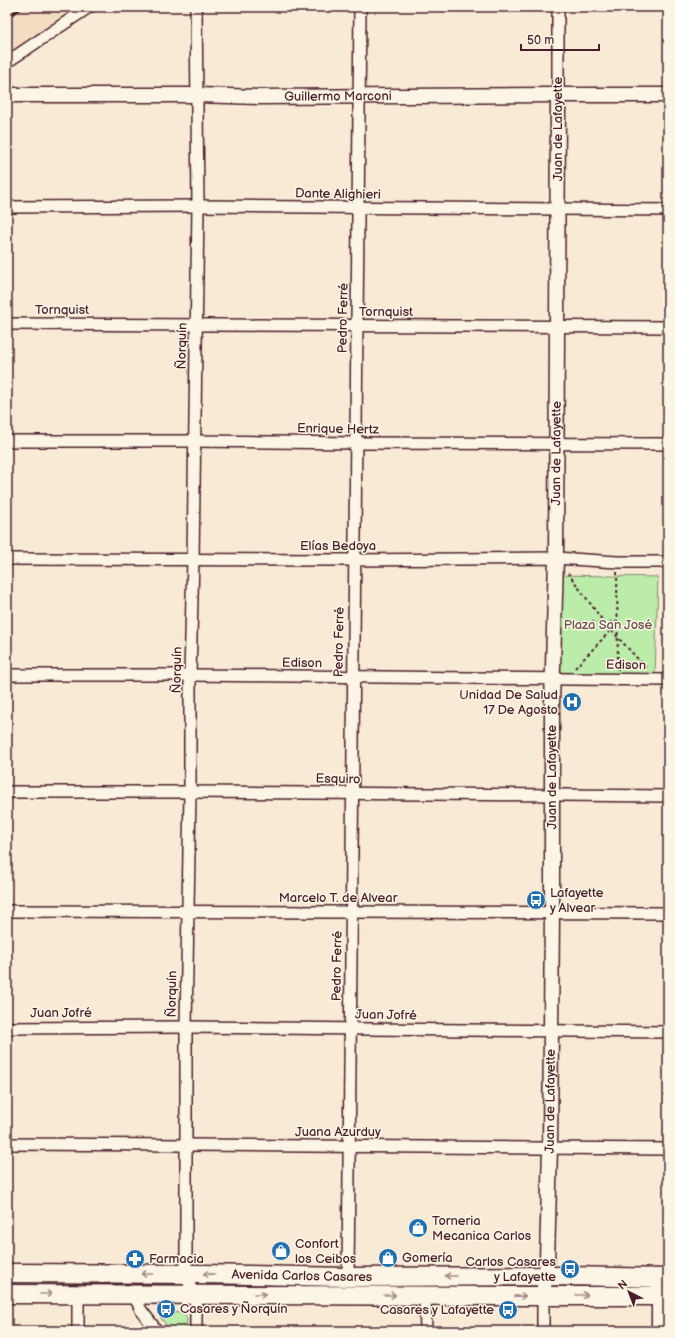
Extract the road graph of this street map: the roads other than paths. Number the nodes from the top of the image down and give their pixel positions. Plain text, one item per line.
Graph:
1 (89, 7) edge
2 (196, 7) edge
3 (360, 7) edge
4 (558, 7) edge
5 (7, 62) edge
6 (7, 95) edge
7 (197, 95) junction
8 (558, 95) junction
9 (668, 95) edge
10 (359, 96) junction
11 (198, 206) junction
12 (7, 207) edge
13 (358, 208) junction
14 (558, 209) junction
15 (668, 210) edge
16 (7, 324) edge
17 (196, 325) junction
18 (357, 326) junction
19 (557, 327) junction
20 (668, 328) edge
21 (7, 441) edge
22 (194, 441) junction
23 (356, 443) junction
24 (556, 443) junction
25 (668, 444) edge
26 (556, 558) junction
27 (7, 559) edge
28 (193, 559) junction
29 (355, 560) junction
30 (668, 562) edge
31 (7, 675) edge
32 (190, 675) junction
33 (353, 677) junction
34 (559, 679) junction
35 (662, 680) edge
36 (7, 792) edge
37 (190, 792) junction
38 (353, 793) junction
39 (552, 795) junction
40 (668, 796) edge
41 (7, 911) edge
42 (188, 911) junction
43 (352, 912) junction
44 (552, 913) junction
45 (668, 914) edge
46 (186, 1027) junction
47 (7, 1028) edge
48 (350, 1028) junction
49 (550, 1030) junction
50 (668, 1032) edge
51 (7, 1144) edge
52 (186, 1145) junction
53 (349, 1146) junction
54 (550, 1148) junction
55 (668, 1149) edge
56 (7, 1274) edge
57 (186, 1274) junction
58 (546, 1276) junction
59 (348, 1277) junction
60 (663, 1278) edge
61 (133, 1293) junction
62 (7, 1294) edge
63 (78, 1294) junction
64 (193, 1294) junction
65 (425, 1295) junction
66 (543, 1296) junction
67 (663, 1296) edge
68 (78, 1331) edge
69 (157, 1331) edge
70 (197, 1331) edge
71 (426, 1331) edge
72 (543, 1331) edge
73 (659, 1331) edge

1 - 5 street
2 - 7 street, Ñorquín
3 - 10 street, Pedro Ferré
4 - 8 street, Juan de Lafayette
6 - 7 street, Guillermo Marconi
7 - 10 street, Guillermo Marconi
7 - 11 street, Ñorquín
8 - 9 street, Guillermo Marconi
8 - 10 street, Guillermo Marconi
8 - 14 street, Juan de Lafayette
10 - 13 street, Pedro Ferré
11 - 12 street, Dante Alighieri
11 - 13 street, Dante Alighieri
11 - 17 street, Ñorquín
13 - 14 street, Dante Alighieri
13 - 18 street, Pedro Ferré
14 - 15 street, Dante Alighieri
14 - 19 street, Juan de Lafayette
16 - 17 street, Tornquist
17 - 18 street, Tornquist
17 - 22 street, Ñorquín
18 - 19 street, Tornquist
18 - 23 street, Pedro Ferré
19 - 20 street, Tornquist
19 - 24 street, Juan de Lafayette
21 - 22 street, Enrique Hertz
22 - 23 street, Enrique Hertz
22 - 28 street, Ñorquín
23 - 24 street, Enrique Hertz
23 - 29 street, Pedro Ferré
24 - 25 street, Enrique Hertz
24 - 26 street, Juan de Lafayette
26 - 29 street, Elías Bedoya
26 - 30 street, Elías Bedoya
26 - 34 street, Juan de Lafayette
27 - 28 street, Elías Bedoya
28 - 29 street, Elías Bedoya
28 - 32 street, Ñorquín
29 - 33 street, Pedro Ferré
31 - 32 street, Edison
32 - 33 street, Edison
32 - 37 street, Ñorquín
33 - 34 street, Edison
33 - 38 street, Pedro Ferré
34 - 35 street, Edison
34 - 39 street, Juan de Lafayette
36 - 37 street, Esquiro
37 - 38 street, Esquiro
37 - 42 street, Ñorquín
38 - 39 street, Esquiro
38 - 43 street, Pedro Ferré
39 - 40 street, Esquiro
39 - 44 street, Juan de Lafayette
41 - 42 street, Marcelo T. de Alvear
42 - 43 street, Marcelo T. de Alvear
42 - 46 street, Ñorquín
43 - 44 street, Marcelo T. de Alvear
43 - 48 street, Pedro Ferré
44 - 45 street, Marcelo T. de Alvear
44 - 49 street, Juan de Lafayette
46 - 47 street, Juan Jofré
46 - 48 street, Juan Jofré
46 - 52 street, Ñorquín
48 - 49 street, Juan Jofré
48 - 53 street, Pedro Ferré
49 - 50 street, Juan Jofré
49 - 54 street, Juan de Lafayette
51 - 52 street, Juana Azurduy
52 - 53 street, Juana Azurduy
52 - 57 street, Ñorquín
53 - 54 street, Juana Azurduy
53 - 59 street, Pedro Ferré
54 - 55 street, Juana Azurduy
54 - 58 street, Juan de Lafayette
57 -> 56 main road, Avenida Carlos Casares
59 -> 57 main road, Avenida Carlos Casares
57 - 64 street, Ñorquín
58 -> 59 main road, Avenida Carlos Casares
58 - 60 main road, Avenida Carlos Casares
58 - 66 street, Juan de Lafayette
60 - 67 street
61 - 63 main road, Avenida Carlos Casares
61 - 64 main road, Avenida Carlos Casares
61 - 69 street
62 -> 63 main road, Avenida Carlos Casares
63 - 68 street
64 -> 65 main road, Avenida Carlos Casares
64 - 70 street, Ñorquín
65 -> 66 main road, Avenida Carlos Casares
65 - 71 street
66 -> 67 main road, Avenida Carlos Casares
66 - 72 street, Juan de Lafayette
67 - 73 street

